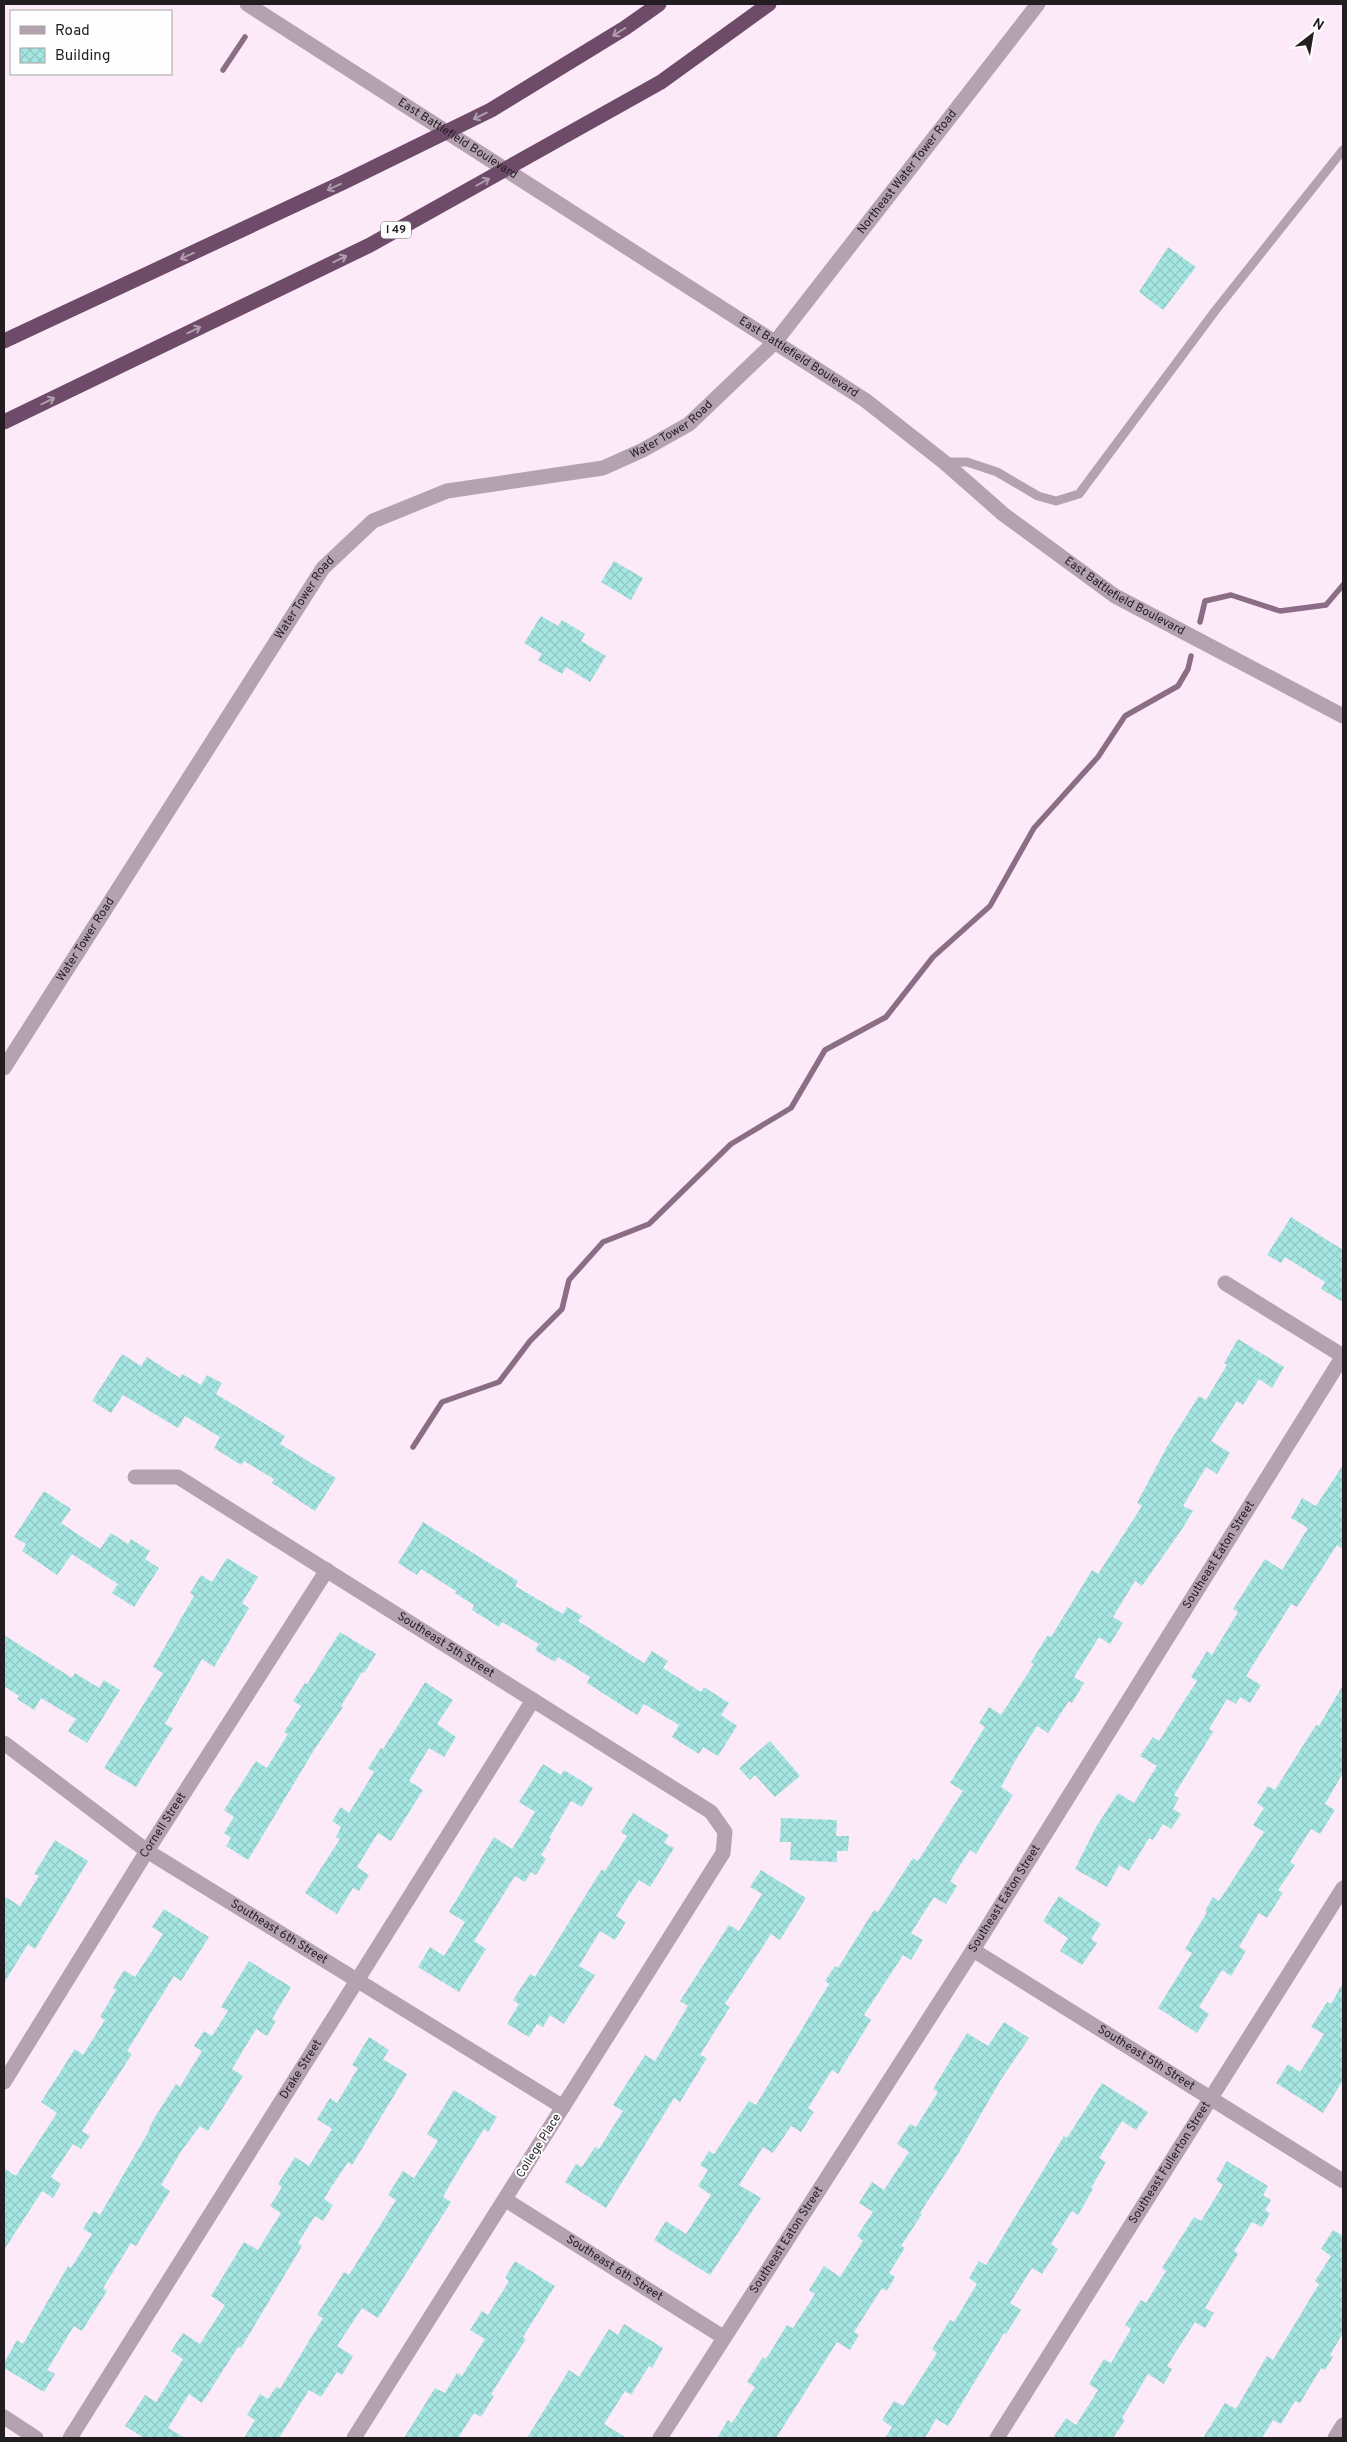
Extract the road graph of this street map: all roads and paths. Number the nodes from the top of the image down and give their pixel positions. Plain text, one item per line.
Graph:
1 (247, 4) edge
2 (659, 4) edge
3 (769, 4) edge
4 (1038, 4) edge
5 (1343, 150) edge
6 (4, 341) edge
7 (776, 341) junction
8 (4, 422) edge
9 (944, 462) junction
10 (1343, 716) edge
11 (4, 1068) edge
12 (1225, 1283) dead end
13 (1343, 1356) edge
14 (135, 1477) dead end
15 (327, 1570) junction
16 (533, 1700) junction
17 (4, 1743) edge
18 (147, 1851) junction
19 (723, 1853) joint
20 (1343, 1888) edge
21 (974, 1950) junction
22 (357, 1978) junction
23 (4, 2082) edge
24 (1210, 2099) junction
25 (563, 2106) junction
26 (1343, 2181) edge
27 (506, 2200) junction
28 (723, 2337) junction
29 (4, 2417) edge
30 (1343, 2425) edge
31 (36, 2438) edge
32 (70, 2438) edge
33 (354, 2438) edge
34 (660, 2438) edge
35 (997, 2438) edge
36 (1335, 2438) edge

1 - 7 street, East Battlefield Boulevard
2 -> 6 highway
8 -> 3 highway, I 49
4 - 7 street, Northeast Water Tower Road
5 - 9 lane
7 - 9 street, East Battlefield Boulevard
7 - 11 street, Water Tower Road
9 - 10 street, East Battlefield Boulevard
12 - 13 street
13 - 21 street, Southeast Eaton Street
14 - 15 street, Southeast 5th Street
15 - 16 street, Southeast 5th Street
15 - 18 street, Cornell Street
16 - 19 street, Southeast 5th Street
16 - 22 street, Drake Street
17 - 18 street, Southeast 6th Street
18 - 22 street, Southeast 6th Street
18 - 23 street, Cornell Street
19 - 25 street, College Place
20 - 24 street, Southeast Fullerton Street
21 - 24 street, Southeast 5th Street
21 - 28 street, Southeast Eaton Street
22 - 25 street, Southeast 6th Street
22 - 32 street, Drake Street
24 - 26 street, Southeast 5th Street
24 - 35 street, Southeast Fullerton Street
25 - 27 street, College Place
27 - 28 street, Southeast 6th Street
27 - 33 street, College Place
28 - 34 street, Southeast Eaton Street
29 - 31 street
30 - 36 street

